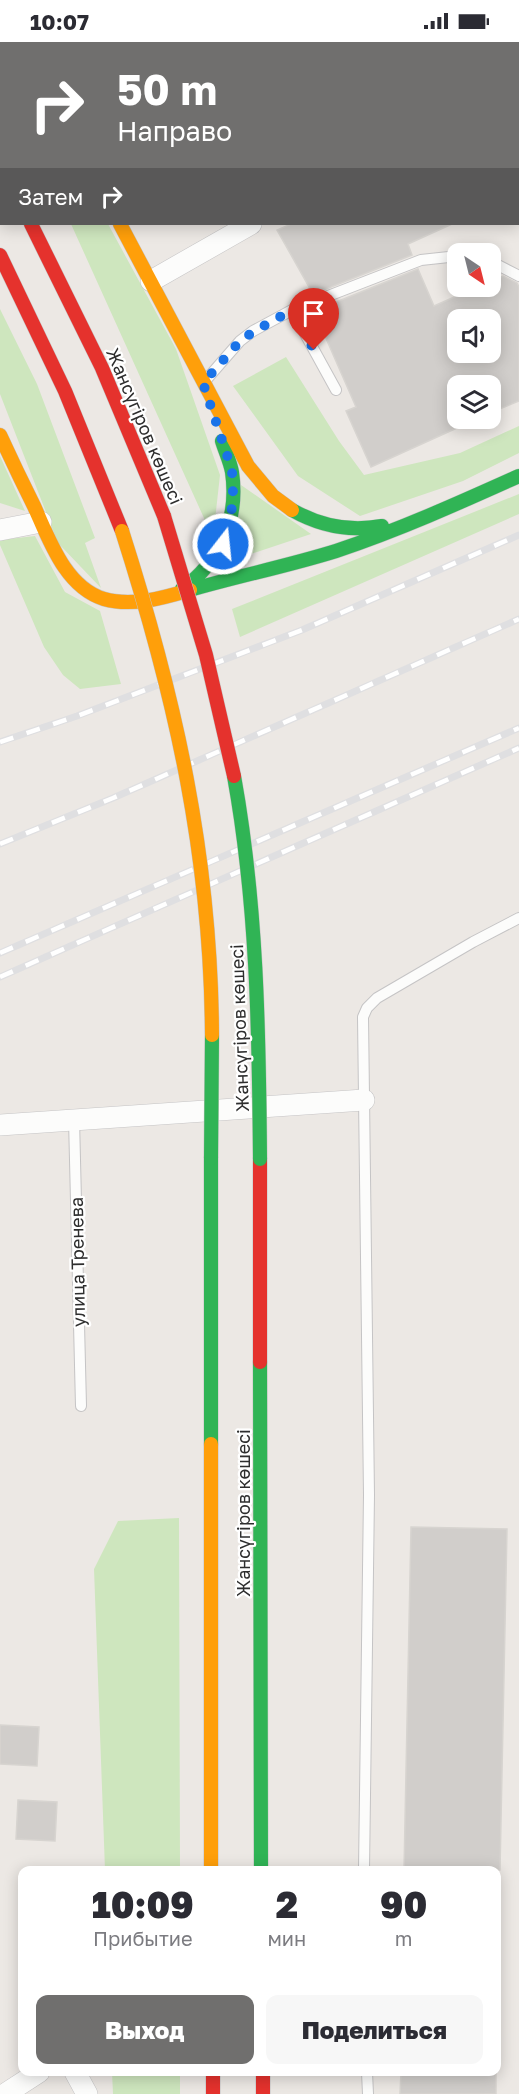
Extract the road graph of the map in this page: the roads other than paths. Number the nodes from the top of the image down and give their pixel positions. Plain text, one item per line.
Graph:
1 (31, 225) edge
2 (121, 225) edge
3 (249, 225) edge
4 (0, 255) edge
5 (447, 257) edge
6 (501, 267) edge
7 (519, 276) edge
8 (151, 281) junction
9 (292, 310) junction
10 (203, 383) junction
11 (336, 390) dead end
12 (0, 435) edge
13 (519, 476) edge
14 (474, 497) junction
15 (40, 522) junction
16 (0, 530) edge
17 (172, 594) junction
18 (519, 918) edge
19 (364, 1100) junction
20 (74, 1119) junction
21 (0, 1125) edge
22 (81, 1406) dead end
23 (211, 1866) edge
24 (261, 1866) edge
25 (364, 1866) edge
26 (33, 2076) edge
27 (77, 2076) edge
28 (213, 2076) edge
29 (263, 2076) edge
30 (367, 2076) edge
31 (5, 2094) edge
32 (87, 2094) edge
33 (213, 2094) edge
34 (263, 2094) edge
35 (368, 2094) edge

1 - 24 main road, Жансүгіров көшесі, bridge
2 - 8 main road
3 - 8 street
4 - 23 main road, Жансүгіров көшесі, bridge
5 - 9 lane
6 - 7 lane
8 - 10 main road
9 - 10 lane
9 - 11 lane
10 - 14 main road
10 - 17 main road
12 - 15 main road
13 - 14 main road
14 - 17 main road
15 - 16 street
15 - 17 main road
18 - 19 lane
19 - 20 street
19 - 25 lane
20 - 21 street
20 - 22 lane, улица Тренева
26 - 31 street
27 - 32 street
28 - 33 main road
29 - 34 main road
30 - 35 lane

